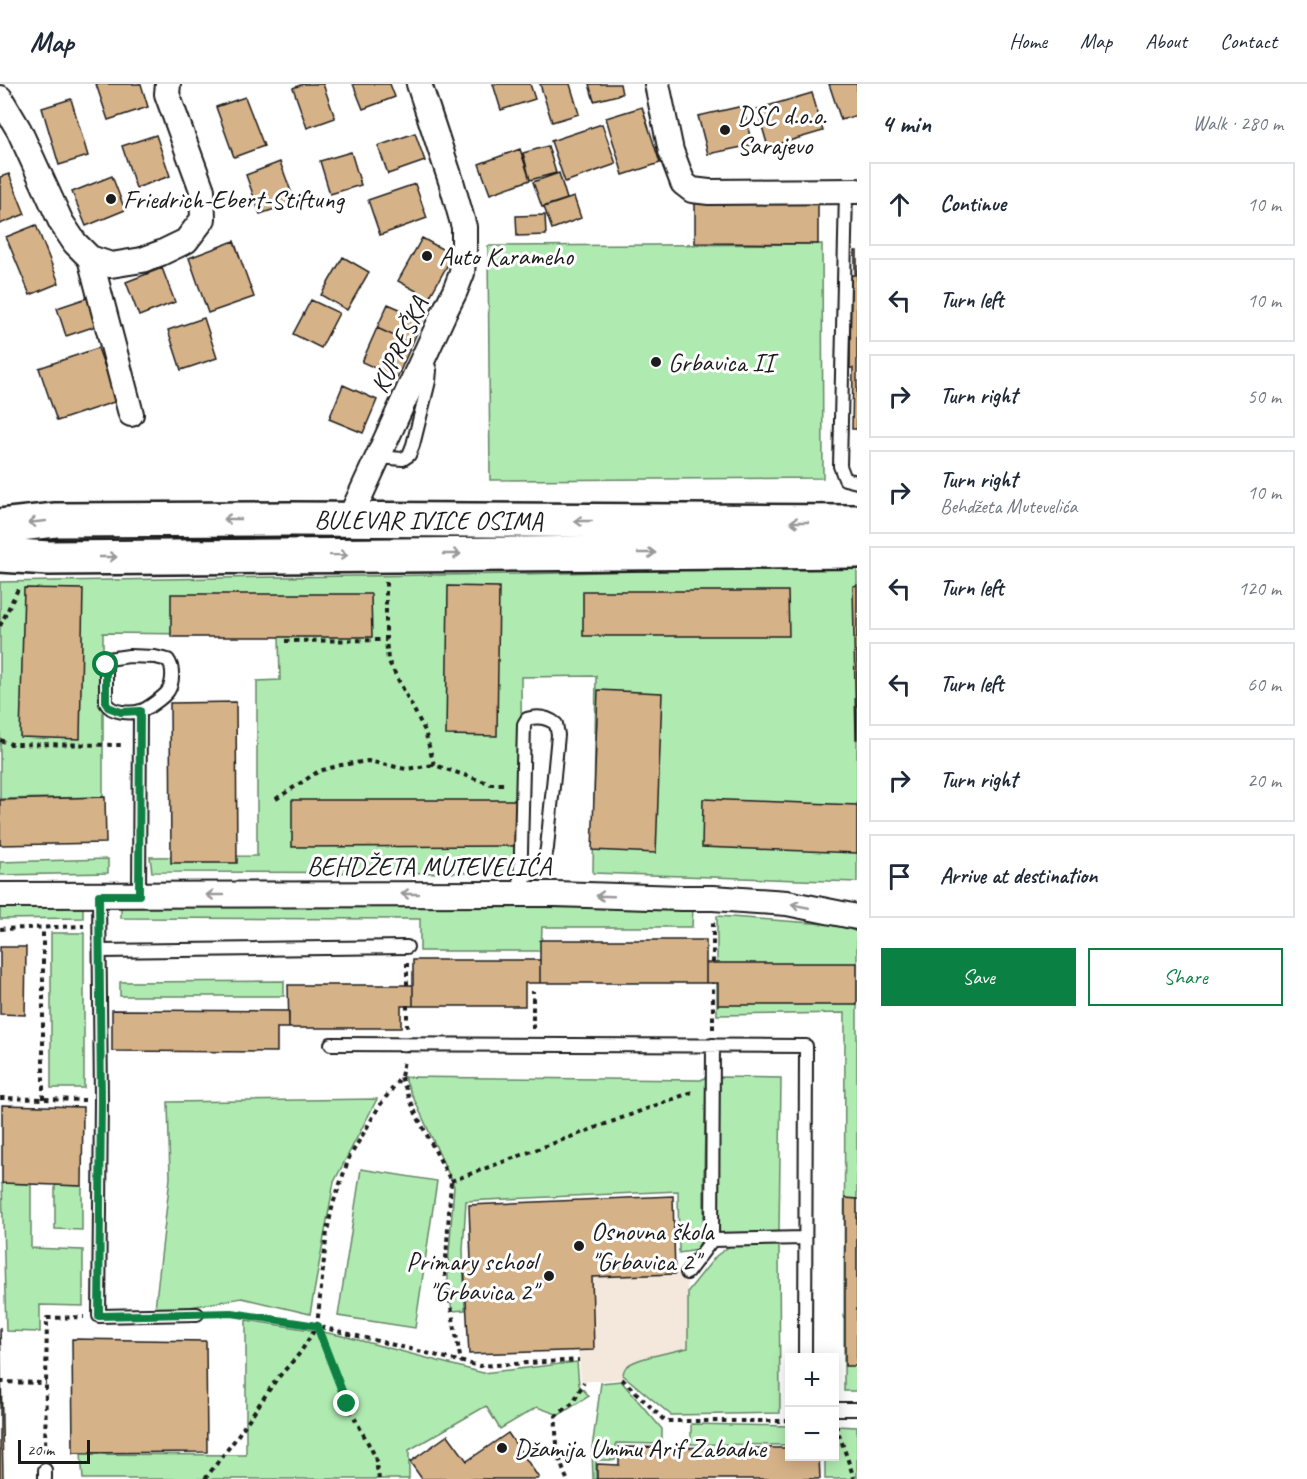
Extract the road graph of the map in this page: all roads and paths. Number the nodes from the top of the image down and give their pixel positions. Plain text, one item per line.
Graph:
1 (168, 84) edge
2 (419, 84) edge
3 (657, 84) edge
4 (0, 98) edge
5 (851, 191) edge
6 (90, 258) junction
7 (131, 414) dead end
8 (857, 482) edge
9 (349, 519) junction
10 (857, 522) edge
11 (0, 526) edge
12 (857, 551) edge
13 (0, 555) edge
14 (387, 580) dead end
15 (18, 589) dead end
16 (0, 626) edge
17 (386, 640) junction
18 (285, 641) dead end
19 (140, 711) junction
20 (0, 740) edge
21 (139, 745) junction
22 (434, 765) junction
23 (523, 785) junction
24 (276, 799) dead end
25 (520, 886) junction
26 (0, 895) edge
27 (99, 895) junction
28 (139, 895) junction
29 (713, 898) junction
30 (857, 917) edge
31 (99, 925) junction
32 (44, 929) junction
33 (0, 930) edge
34 (407, 947) dead end
35 (100, 951) junction
36 (713, 963) dead end
37 (713, 983) dead end
38 (533, 990) dead end
39 (331, 1044) dead end
40 (407, 1044) junction
41 (533, 1044) junction
42 (713, 1045) junction
43 (401, 1077) junction
44 (713, 1084) junction
45 (0, 1098) edge
46 (43, 1099) junction
47 (101, 1100) junction
48 (451, 1181) junction
49 (805, 1238) junction
50 (712, 1240) junction
51 (687, 1273) dead end
52 (197, 1314) joint
53 (99, 1316) junction
54 (317, 1326) junction
55 (805, 1353) edge
56 (579, 1360) dead end
57 (461, 1362) junction
58 (622, 1379) dead end
59 (0, 1382) edge
60 (584, 1382) dead end
61 (46, 1383) junction
62 (839, 1409) edge
63 (857, 1409) edge
64 (785, 1421) edge
65 (839, 1435) edge
66 (44, 1446) dead end
67 (855, 1478) edge
68 (204, 1479) edge
69 (379, 1479) edge
70 (567, 1479) edge

1 - 6 street
2 - 9 street, KUPREŠKA
3 - 5 street
4 - 6 street
5 - 8 lane
6 - 7 street
10 -> 9 main road, BULEVAR IVICE OSIMA
9 -> 11 main road, BULEVAR IVICE OSIMA
13 -> 12 main road, BULEVAR IVICE OSIMA
14 - 17 path
15 - 16 path
17 - 18 path
17 - 22 path
19 - 19 lane
19 - 21 lane
20 - 21 path
21 - 28 lane
22 - 23 path
22 - 24 path
23 - 25 lane
23 - 25 lane
25 -> 28 street, BEHDŽETA MUTEVELIĆA
29 -> 25 street, BEHDŽETA MUTEVELIĆA
26 - 27 street, BEHDŽETA MUTEVELIĆA
27 - 28 street, BEHDŽETA MUTEVELIĆA
27 - 31 lane
30 -> 29 street, BEHDŽETA MUTEVELIĆA
29 - 36 path
31 - 32 path
31 - 35 lane
32 - 33 path
32 - 46 path
34 - 35 lane
35 - 47 lane
37 - 42 path
38 - 41 path
39 - 40 lane
40 - 41 lane
40 - 43 path
41 - 42 lane
42 - 44 lane
42 - 49 lane
43 - 48 path
43 - 54 path
44 - 48 path
44 - 50 lane
45 - 46 path
46 - 47 path
47 - 53 lane
48 - 57 path
49 - 50 lane
49 - 55 lane
50 - 51 lane
52 - 53 lane
52 - 54 path
53 - 61 path
54 - 57 path
54 - 68 path
54 - 69 path
56 - 57 path
58 - 64 path
59 - 61 path
60 - 70 path
61 - 66 path
62 - 63 lane
65 - 67 path

